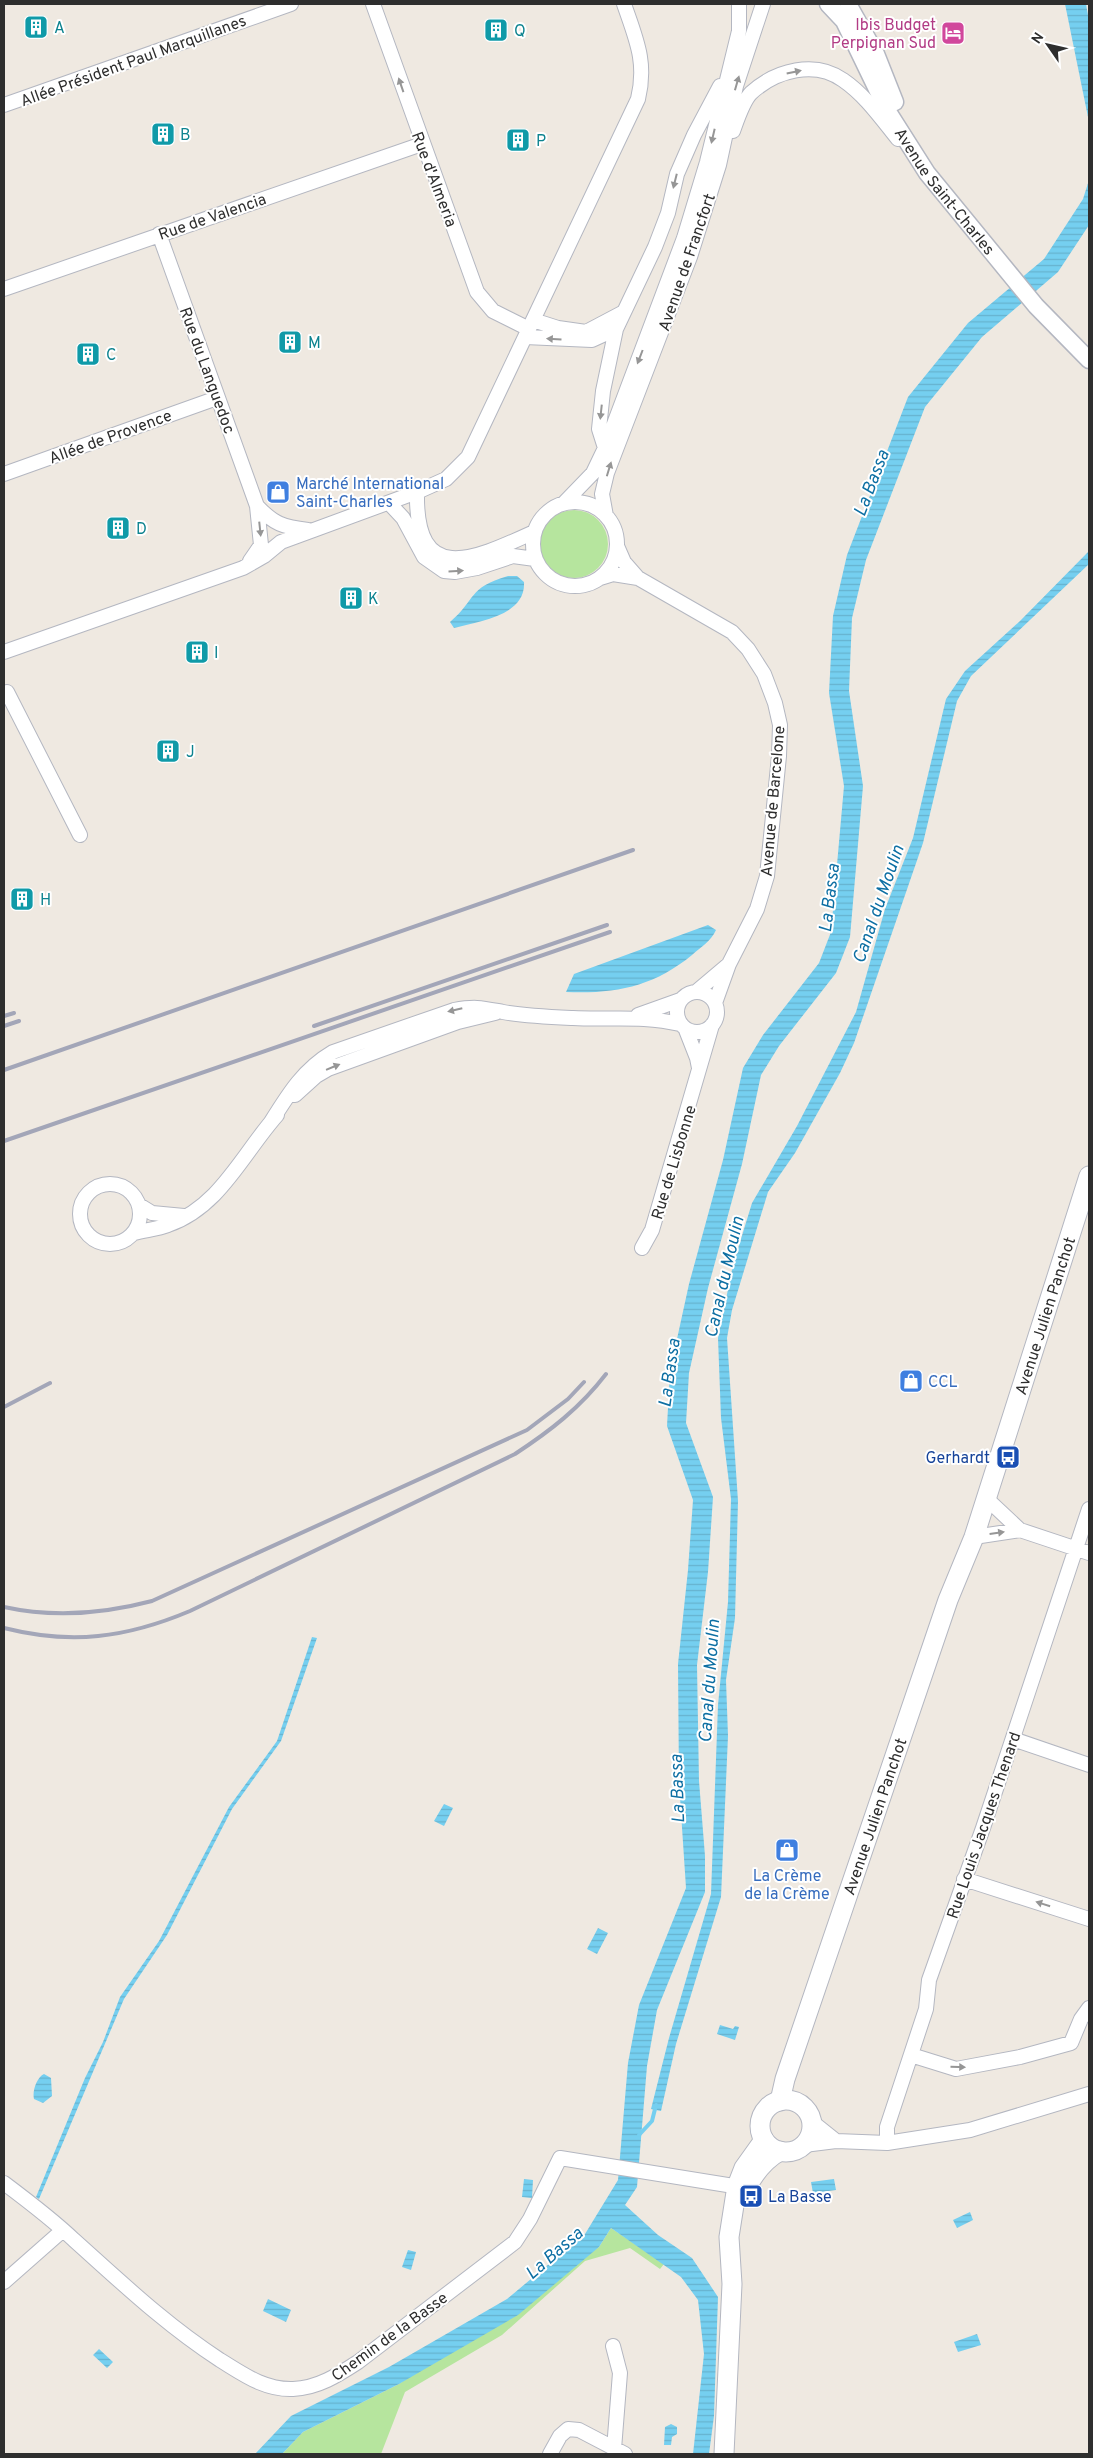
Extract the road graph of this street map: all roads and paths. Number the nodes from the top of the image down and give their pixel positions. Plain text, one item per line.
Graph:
1 (290, 4) edge
2 (373, 4) edge
3 (624, 4) edge
4 (739, 4) edge
5 (763, 4) edge
6 (828, 4) edge
7 (848, 4) edge
8 (727, 75) junction
9 (4, 106) edge
10 (422, 144) junction
11 (928, 173) junction
12 (160, 234) junction
13 (690, 257) junction
14 (1015, 272) junction
15 (4, 289) edge
16 (1040, 303) junction
17 (622, 313) junction
18 (529, 329) junction
19 (616, 329) junction
20 (1089, 345) edge
21 (1089, 360) edge
22 (217, 398) junction
23 (605, 448) junction
24 (4, 474) edge
25 (417, 492) junction
26 (389, 503) junction
27 (564, 503) junction
28 (257, 506) junction
29 (606, 516) junction
30 (311, 530) junction
31 (534, 532) junction
32 (617, 546) junction
33 (535, 559) junction
34 (242, 568) junction
35 (600, 578) junction
36 (638, 578) junction
37 (4, 652) edge
38 (5, 688) edge
39 (80, 836) dead end
40 (729, 964) junction
41 (697, 991) junction
42 (680, 1000) junction
43 (715, 1002) junction
44 (633, 1017) junction
45 (712, 1025) junction
46 (684, 1027) junction
47 (699, 1074) junction
48 (1089, 1177) edge
49 (139, 1204) junction
50 (187, 1216) junction
51 (134, 1232) junction
52 (642, 1248) dead end
53 (1010, 1423) junction
54 (987, 1499) junction
55 (1089, 1509) edge
56 (1020, 1530) junction
57 (974, 1537) junction
58 (1083, 1551) edge
59 (948, 1600) junction
60 (1013, 1739) junction
61 (1089, 1765) edge
62 (964, 1879) junction
63 (1089, 1919) edge
64 (1089, 2008) edge
65 (911, 2055) junction
66 (1089, 2094) edge
67 (787, 2101) junction
68 (811, 2120) junction
69 (764, 2140) junction
70 (836, 2141) junction
71 (886, 2143) junction
72 (804, 2145) junction
73 (780, 2151) junction
74 (4, 2183) edge
75 (742, 2187) junction
76 (63, 2230) junction
77 (4, 2282) edge
78 (613, 2346) dead end
79 (727, 2399) junction
80 (620, 2452) edge
81 (550, 2454) edge
82 (724, 2454) edge
83 (732, 2454) edge

1 - 9 street, Allée Président Paul Marquillanes
10 -> 2 street, Rue d'Almeria
3 - 18 street
4 - 8 street, Avenue de Francfort
13 -> 5 street, Avenue de Francfort
6 - 11 street, Avenue Saint-Charles
7 - 14 street, Avenue Saint-Charles
8 -> 17 street
8 -> 23 street, Avenue de Francfort
10 - 12 street, Rue de Valencia
10 - 18 street, Rue d'Almeria
13 -> 11 street
11 - 14 street, Avenue Saint-Charles
12 - 15 street, Rue de Valencia
12 - 22 street, Rue du Languedoc
29 -> 13 street, Avenue de Francfort
14 - 16 street, Avenue Saint-Charles
16 - 20 street, Avenue Saint-Charles
16 - 21 street, Avenue Saint-Charles
17 - 18 street, Rue d'Almeria
17 - 19 street
19 -> 18 street
18 - 25 street
19 -> 23 street
22 - 24 street, Allée de Provence
22 - 28 street, Rue du Languedoc
23 - 27 street, Avenue de Francfort
25 - 26 street
25 - 31 street
26 - 30 street
26 -> 33 street
27 - 29 street
27 - 31 street
28 - 30 street, Rue du Languedoc
28 -> 34 street, Rue du Languedoc
29 - 32 street
30 - 34 street
31 - 33 street
32 - 35 street
32 - 36 street
33 - 35 street
34 - 37 street
35 - 36 street
36 - 40 street, Avenue de Barcelone
38 - 39 street
40 - 41 street
40 - 43 street
41 - 42 street
41 - 43 street
42 - 44 street
42 - 46 street
43 - 45 street
44 - 46 street
44 - 50 street
45 - 46 street
45 - 47 street, Rue de Lisbonne
46 - 47 street
47 - 52 street, Rue de Lisbonne
48 - 53 main road, Avenue Julien Panchot
49 - 50 street
49 - 51 street
49 - 51 street
50 - 51 street
53 - 54 main road, Avenue Julien Panchot
53 - 59 main road, Avenue Julien Panchot
54 - 56 street
54 - 57 main road, Avenue Julien Panchot
55 - 58 street, Rue Louis Jacques Thenard
57 -> 56 street
56 - 58 street
57 - 59 main road, Avenue Julien Panchot
58 - 60 street, Rue Louis Jacques Thenard
59 - 67 main road, Avenue Julien Panchot
60 - 61 street
60 - 62 street, Rue Louis Jacques Thenard
63 -> 62 street
62 - 65 street, Rue Louis Jacques Thenard
65 -> 64 street
65 - 71 street, Rue Louis Jacques Thenard
66 - 71 street
67 - 68 main road
67 - 69 main road
68 - 70 street
68 - 72 main road
69 - 73 main road
69 - 75 main road
70 - 71 street
70 - 72 street
72 - 73 main road
73 - 75 main road
74 - 76 street, Chemin de la Basse
75 - 76 street, Chemin de la Basse
75 - 79 main road
76 - 77 street
78 - 80 street
79 - 82 main road
79 - 83 main road
80 - 81 street

